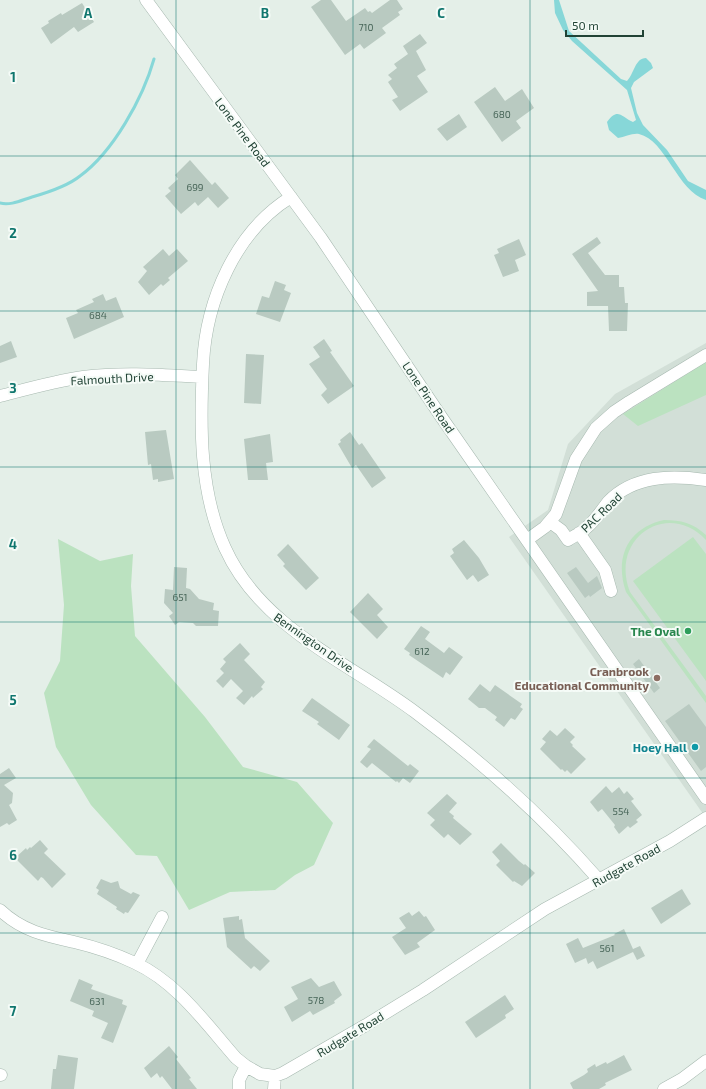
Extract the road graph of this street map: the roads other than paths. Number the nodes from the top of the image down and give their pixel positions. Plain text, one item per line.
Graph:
1 (146, 0) edge
2 (292, 197) junction
3 (706, 355) edge
4 (202, 377) junction
5 (0, 396) edge
6 (706, 480) edge
7 (550, 522) junction
8 (579, 534) junction
9 (527, 540) junction
10 (611, 592) dead end
11 (706, 798) edge
12 (706, 818) edge
13 (599, 880) junction
14 (0, 911) edge
15 (162, 917) dead end
16 (137, 964) junction
17 (706, 1061) edge
18 (246, 1066) junction
19 (275, 1076) junction
20 (239, 1089) edge
21 (274, 1089) edge
22 (664, 1089) edge

1 - 2 street, Lone Pine Road
2 - 4 street, Bennington Drive
2 - 9 street, Lone Pine Road
3 - 7 street
4 - 5 street, Falmouth Drive
4 - 13 street, Bennington Drive
6 - 8 street, PAC Road
7 - 8 street, PAC Road
7 - 9 street
8 - 10 street
9 - 11 street, Lone Pine Road
12 - 13 street, Rudgate Road
13 - 19 street, Rudgate Road
14 - 16 street
15 - 16 street
16 - 18 street
17 - 22 street
18 - 19 street
18 - 20 street
19 - 21 street

